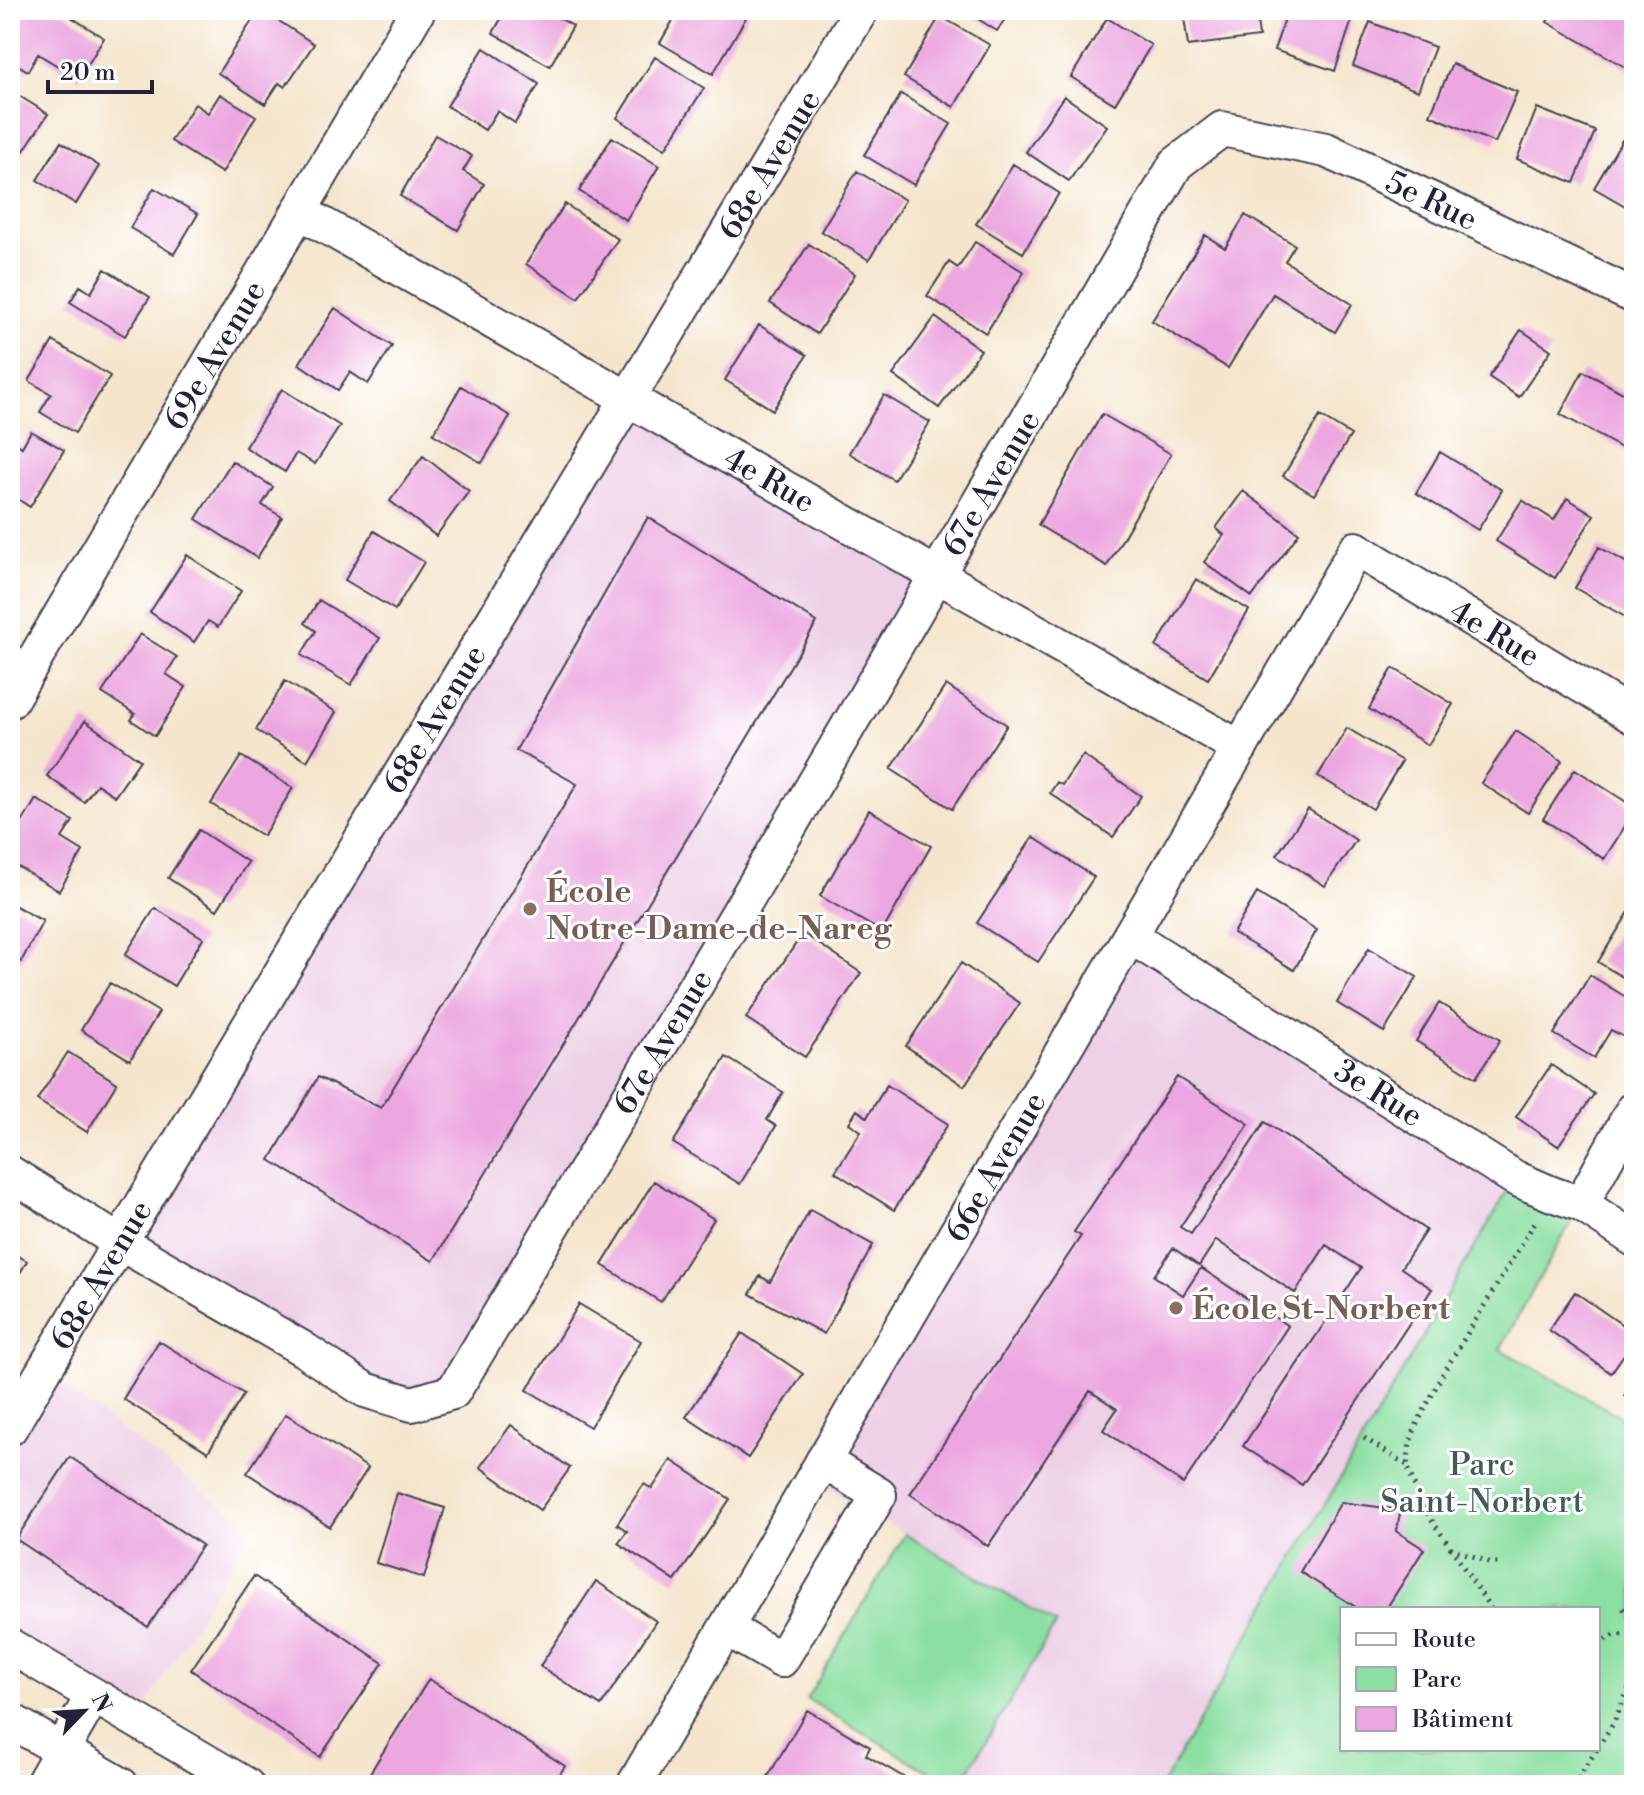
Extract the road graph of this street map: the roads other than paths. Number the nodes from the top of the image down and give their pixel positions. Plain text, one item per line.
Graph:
1 (418, 10) edge
2 (861, 10) edge
3 (1222, 129) joint
4 (299, 211) junction
5 (1634, 296) edge
6 (627, 398) junction
7 (1356, 549) joint
8 (938, 575) junction
9 (10, 701) edge
10 (1634, 717) edge
11 (1240, 748) junction
12 (1130, 936) junction
13 (1634, 1108) edge
14 (10, 1173) edge
15 (1566, 1199) junction
16 (1634, 1239) edge
17 (119, 1242) junction
18 (10, 1428) edge
19 (823, 1461) junction
20 (726, 1628) junction
21 (10, 1646) edge
22 (93, 1696) junction
23 (10, 1720) edge
24 (62, 1750) junction
25 (42, 1785) edge
26 (121, 1785) edge
27 (246, 1785) edge
28 (634, 1785) edge

1 - 4 street, 69e Avenue
2 - 6 street, 68e Avenue
3 - 5 street, 5e Rue
3 - 8 street, 67e Avenue
4 - 6 street, 4e Rue
4 - 9 street, 69e Avenue
6 - 8 street, 4e Rue
6 - 17 street, 68e Avenue
7 - 10 street, 4e Rue
7 - 11 street, 66e Avenue
8 - 11 street, 4e Rue
8 - 17 street, 67e Avenue
11 - 12 street, 66e Avenue
12 - 15 street, 3e Rue
12 - 19 street, 66e Avenue
13 - 15 street
14 - 17 street
15 - 16 street, 3e Rue
17 - 18 street, 68e Avenue
19 - 20 street, 66e Avenue
19 - 20 street
20 - 28 street, 66e Avenue
21 - 22 street
22 - 24 street
22 - 27 street
23 - 24 street
24 - 25 street
24 - 26 street

